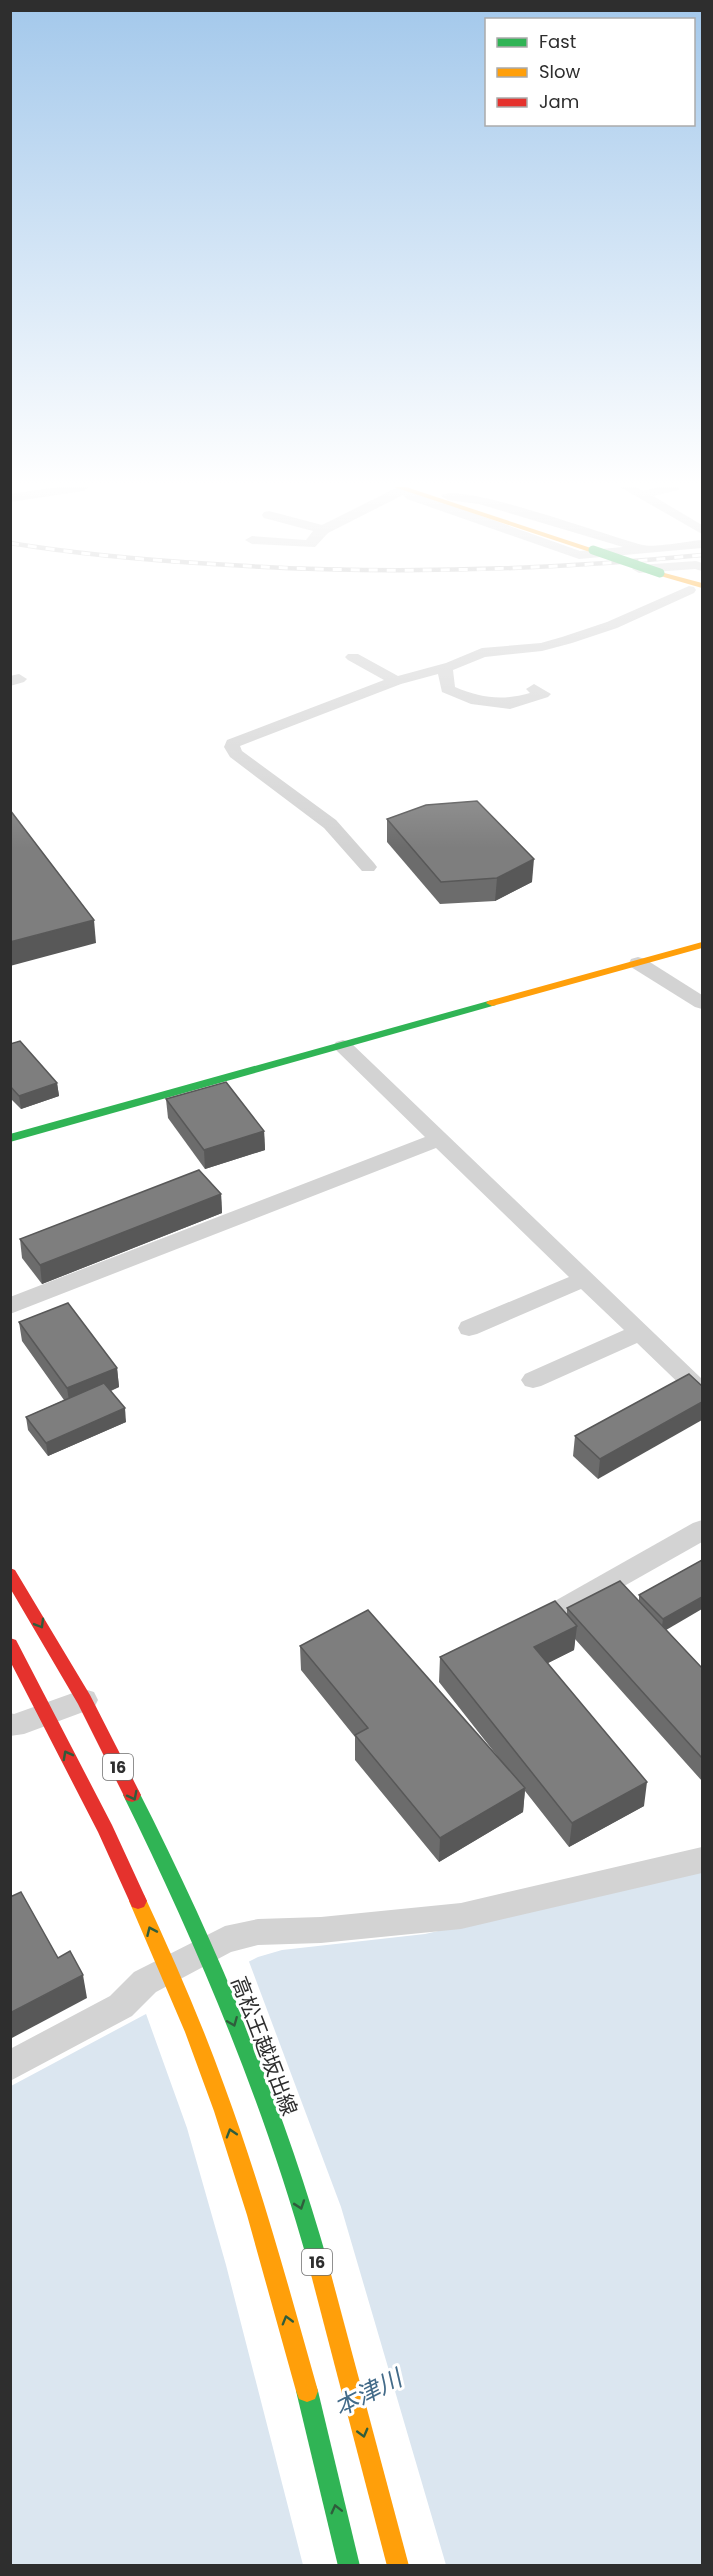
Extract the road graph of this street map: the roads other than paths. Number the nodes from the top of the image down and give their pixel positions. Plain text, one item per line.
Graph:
1 (656, 607) edge
2 (353, 657) dead end
3 (445, 667) junction
4 (396, 681) junction
5 (534, 689) dead end
6 (368, 867) dead end
7 (702, 945) edge
8 (638, 963) junction
9 (702, 1003) edge
10 (343, 1046) junction
11 (10, 1138) edge
12 (439, 1138) junction
13 (584, 1279) junction
14 (10, 1306) edge
15 (469, 1328) dead end
16 (639, 1333) junction
17 (534, 1380) dead end
18 (702, 1392) edge
19 (702, 1530) edge
20 (10, 1574) edge
21 (555, 1613) edge
22 (10, 1644) edge
23 (84, 1700) junction
24 (46, 1715) junction
25 (10, 1724) edge
26 (702, 1860) edge
27 (208, 1959) junction
28 (171, 1977) junction
29 (10, 2066) edge
30 (349, 2565) edge
31 (398, 2565) edge

1 - 3 street
2 - 4 street
3 - 4 street
3 - 5 street
4 - 6 street
7 - 8 main road
8 - 9 street
8 - 10 main road
10 - 11 main road
10 - 12 street
12 - 13 street
12 - 14 street
13 - 15 street
13 - 16 street
16 - 17 street
16 - 18 street
19 - 21 street
20 -> 23 main road, 高松王越坂出線 / 16
22 - 24 main road, 16
23 - 24 street
23 -> 27 main road, 高松王越坂出線 / 16
24 - 25 street
28 -> 24 main road, 16
26 - 27 street
27 - 28 street
27 -> 31 main road, 高松王越坂出線 / 16
28 - 29 street
30 -> 28 main road, 16

